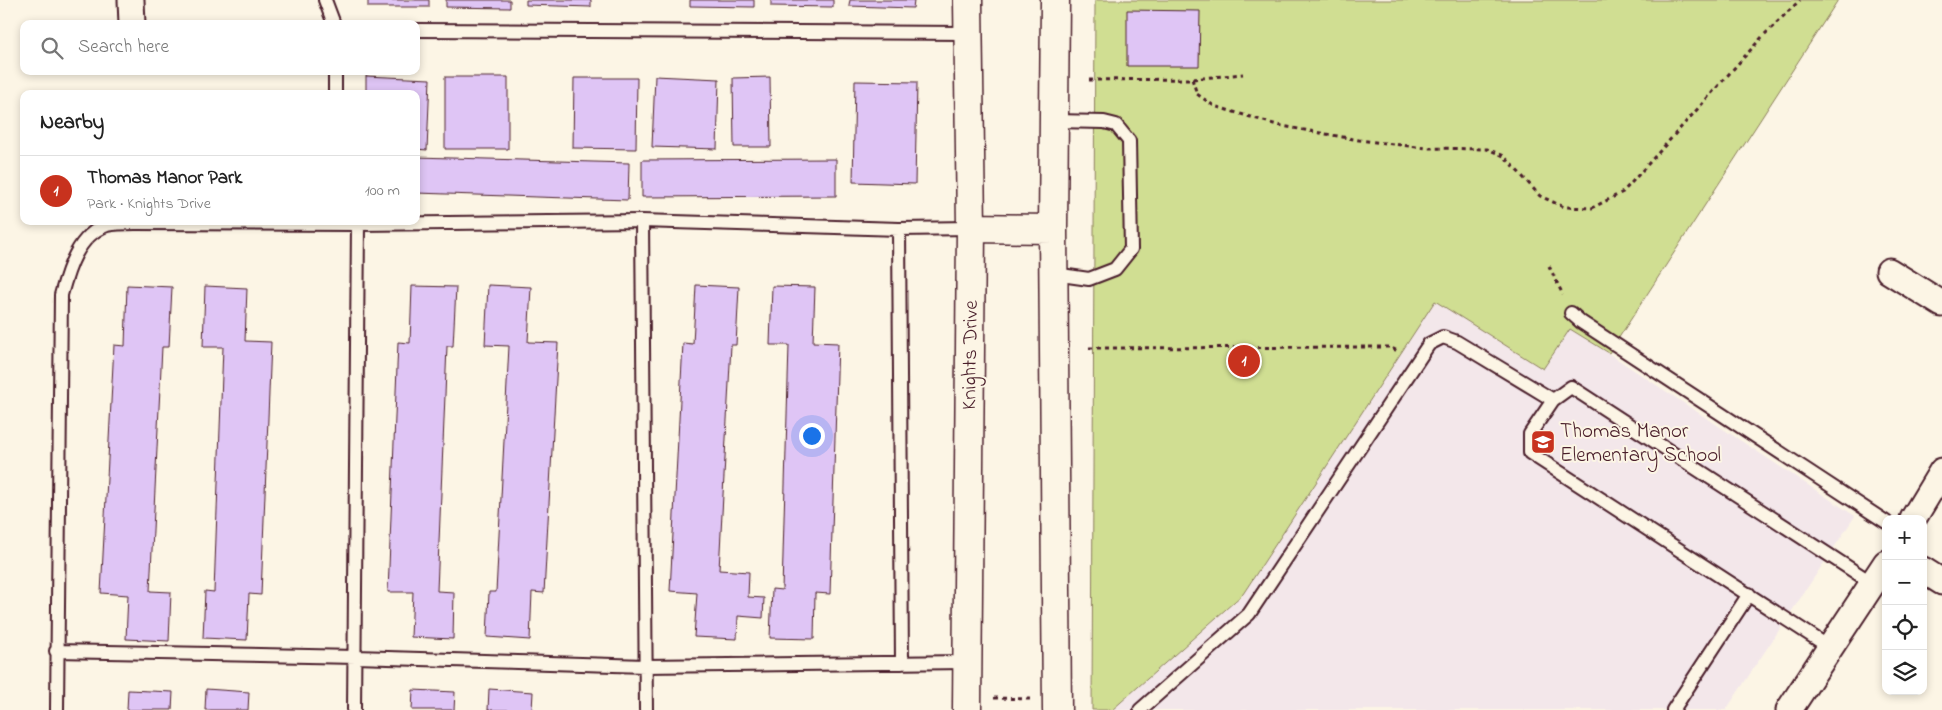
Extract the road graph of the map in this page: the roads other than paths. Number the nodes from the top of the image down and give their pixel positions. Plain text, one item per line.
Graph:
1 (131, 0) edge
2 (325, 0) edge
3 (968, 0) edge
4 (1055, 0) edge
5 (132, 20) edge
6 (332, 20) edge
7 (420, 30) edge
8 (968, 33) junction
9 (335, 75) edge
10 (335, 90) edge
11 (1054, 121) junction
12 (642, 221) junction
13 (420, 223) edge
14 (107, 225) edge
15 (358, 225) edge
16 (971, 228) junction
17 (899, 229) junction
18 (1054, 229) junction
19 (1889, 271) dead end
20 (1054, 274) junction
21 (1942, 304) edge
22 (1571, 313) road end
23 (1553, 400) junction
24 (1942, 471) edge
25 (1915, 515) edge
26 (1882, 519) edge
27 (1882, 569) edge
28 (1927, 573) edge
29 (1942, 582) edge
30 (1872, 583) junction
31 (1749, 594) junction
32 (1829, 647) junction
33 (56, 651) junction
34 (356, 657) junction
35 (966, 662) junction
36 (902, 663) junction
37 (645, 666) junction
38 (976, 704) edge
39 (1047, 705) edge
40 (57, 710) edge
41 (354, 710) edge
42 (646, 710) edge
43 (1140, 710) edge
44 (1673, 710) edge
45 (1789, 710) edge

1 - 5 street
2 - 6 lane
3 - 8 street, Knights Drive
4 - 11 street
7 - 8 lane
8 - 16 street, Knights Drive
9 - 10 lane
11 - 18 street
11 - 20 lane
12 - 13 lane
12 - 17 lane
12 - 37 lane
14 - 33 lane
15 - 34 lane
16 - 17 lane
16 - 18 street
16 - 35 street, Knights Drive
17 - 36 lane
18 - 20 street
19 - 21 street
20 - 39 street
22 - 26 lane
23 - 30 lane
23 - 31 lane
23 - 43 lane
24 - 25 street
27 - 30 street
28 - 29 street
30 - 32 street
31 - 32 lane
31 - 44 lane
32 - 45 street
33 - 34 lane
33 - 40 lane
34 - 37 lane
34 - 41 lane
35 - 36 lane
35 - 38 street, Knights Drive
36 - 37 lane
37 - 42 lane

